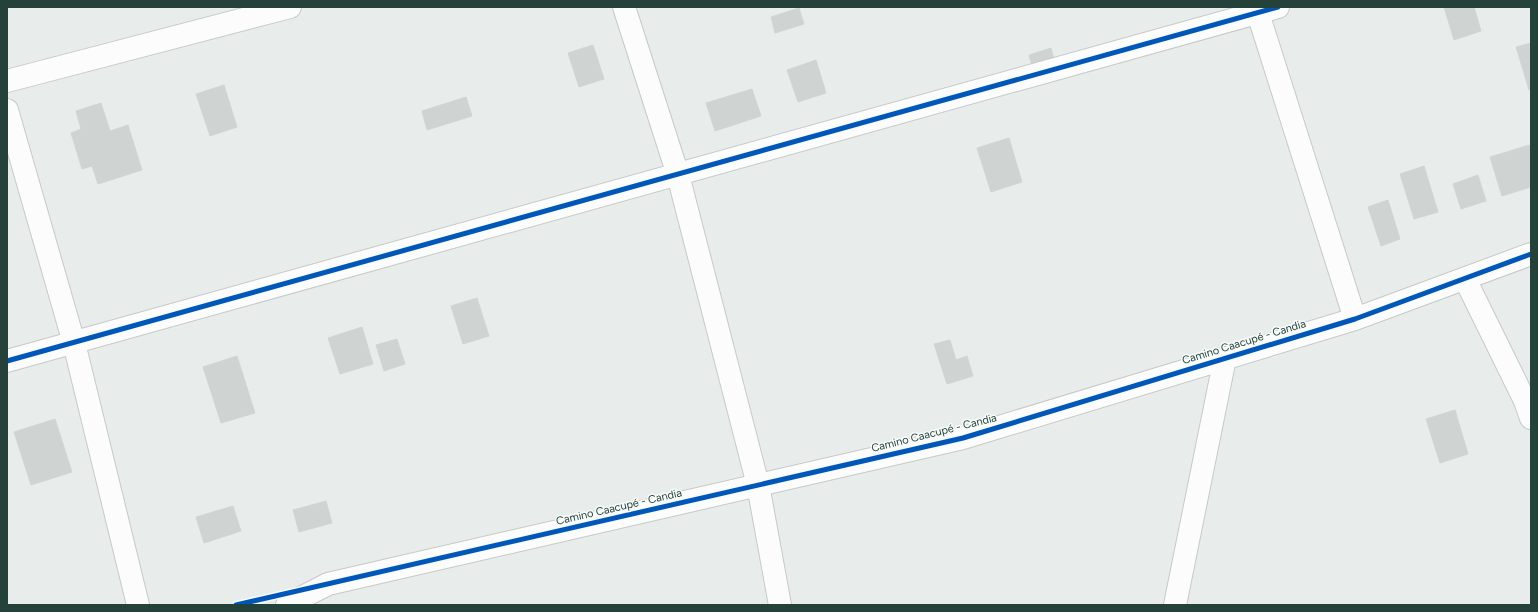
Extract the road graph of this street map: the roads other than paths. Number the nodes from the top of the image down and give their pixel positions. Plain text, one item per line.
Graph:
1 (290, 7) edge
2 (624, 7) edge
3 (1264, 9) edge
4 (7, 81) edge
5 (7, 110) edge
6 (678, 174) junction
7 (1531, 254) edge
8 (1465, 279) junction
9 (1355, 319) junction
10 (74, 343) junction
11 (1225, 358) junction
12 (7, 361) edge
13 (1531, 418) edge
14 (758, 486) junction
15 (138, 605) edge
16 (287, 605) edge
17 (780, 605) edge
18 (1175, 605) edge

1 - 4 street
2 - 6 street
3 - 6 street
3 - 9 street
5 - 10 street
6 - 10 street
6 - 14 street
7 - 8 street, Camino Caacupé - Candia
8 - 9 street, Camino Caacupé - Candia
8 - 13 street
9 - 11 street, Camino Caacupé - Candia
10 - 12 street
10 - 15 street
11 - 14 street, Camino Caacupé - Candia
11 - 18 street
14 - 16 street, Camino Caacupé - Candia
14 - 17 street

